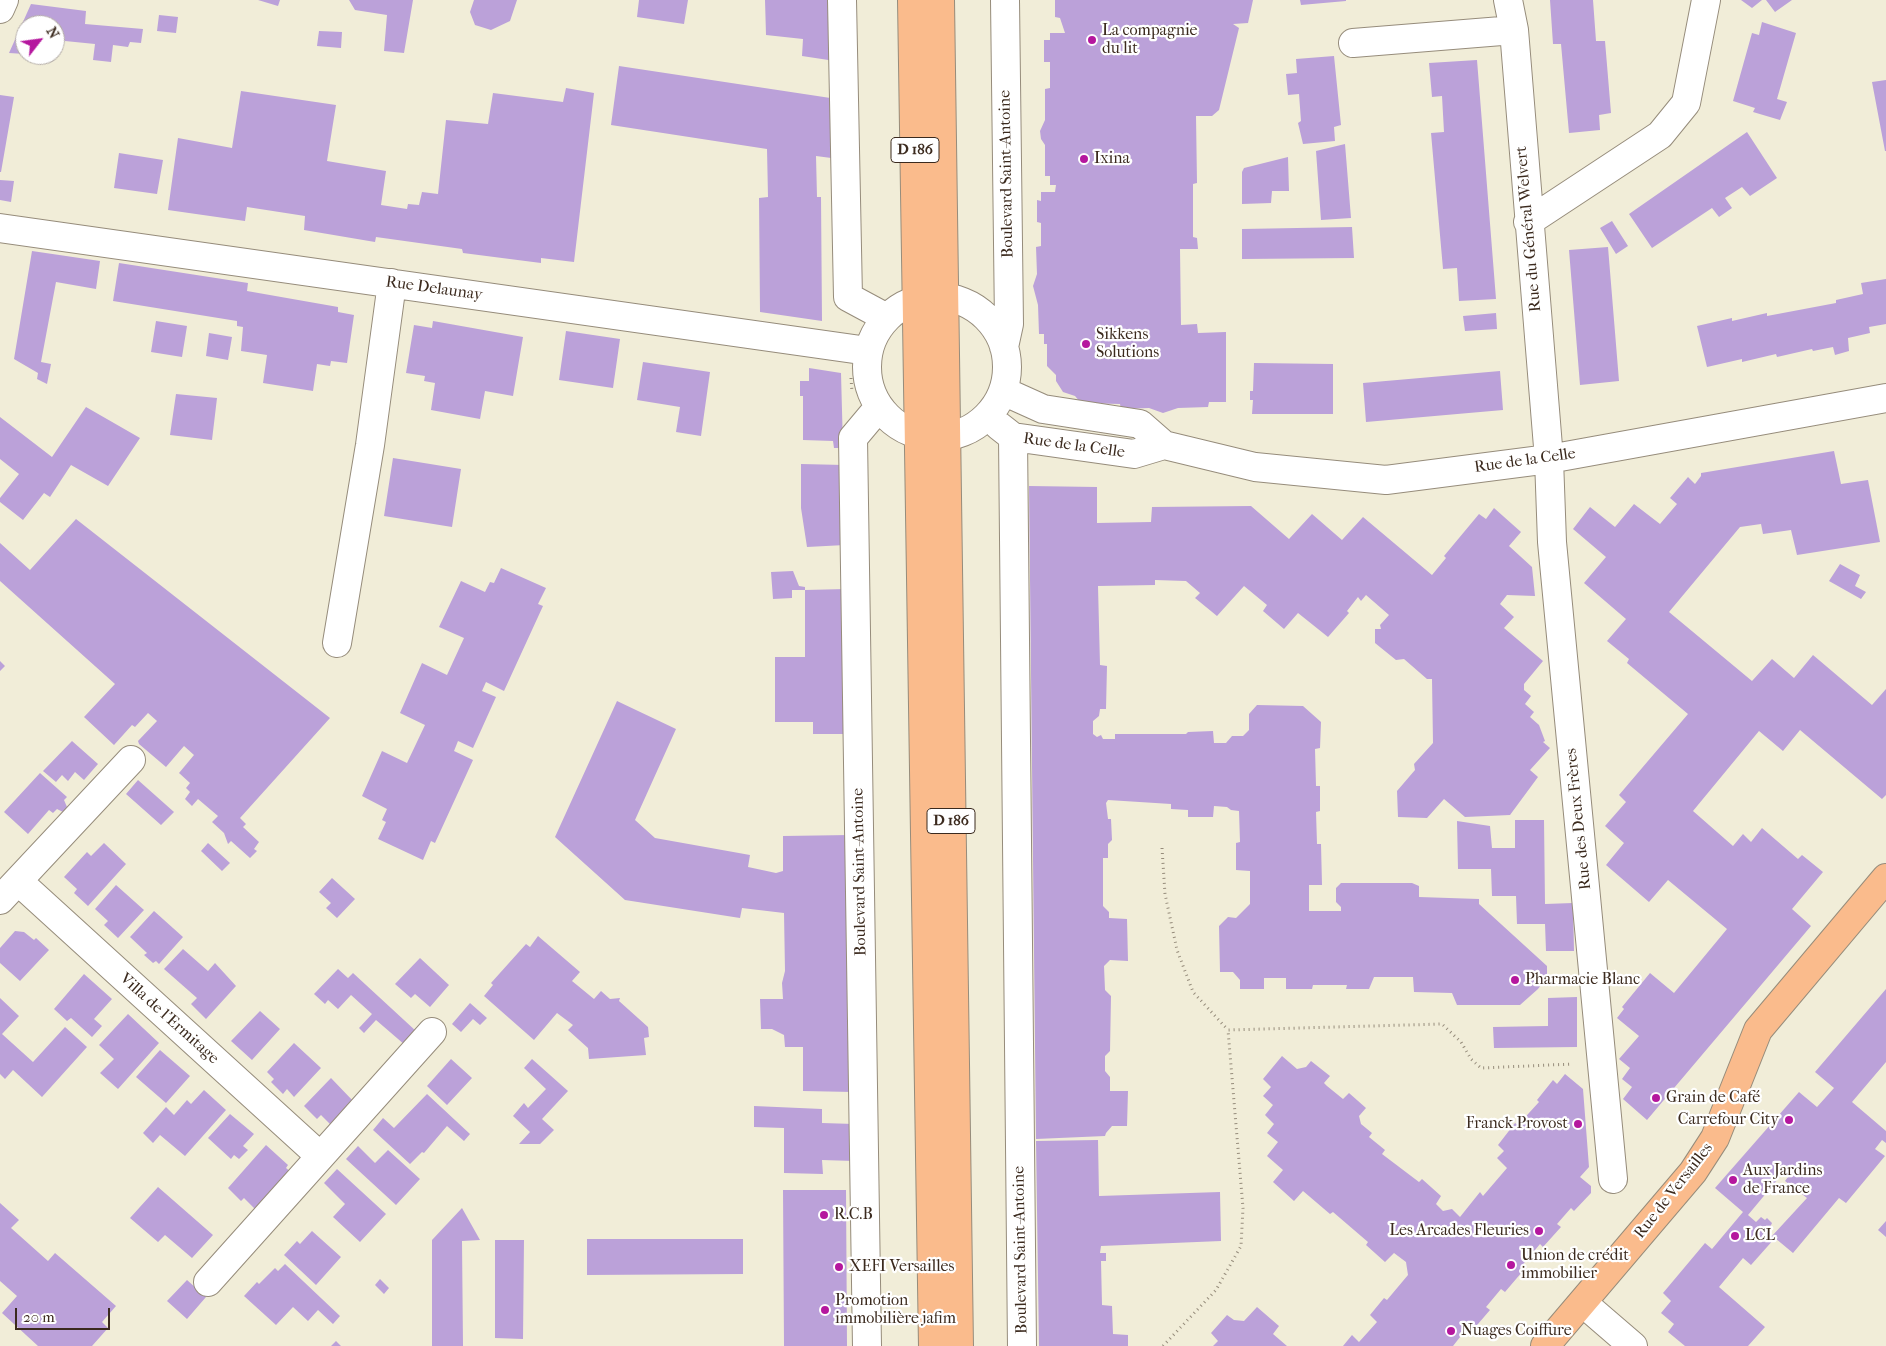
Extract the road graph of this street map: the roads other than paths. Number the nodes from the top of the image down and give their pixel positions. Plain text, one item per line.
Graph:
1 (4, 0) edge
2 (842, 0) edge
3 (912, 0) edge
4 (940, 0) edge
5 (1005, 0) edge
6 (1508, 0) edge
7 (1706, 0) edge
8 (0, 9) edge
9 (1514, 30) junction
10 (1353, 43) dead end
11 (1528, 222) junction
12 (0, 228) edge
13 (392, 283) junction
14 (944, 297) junction
15 (917, 299) junction
16 (887, 318) junction
17 (1004, 347) junction
18 (868, 351) junction
19 (1003, 391) junction
20 (1886, 398) edge
21 (879, 407) junction
22 (987, 417) junction
23 (918, 435) junction
24 (945, 437) junction
25 (1013, 437) junction
26 (1164, 445) junction
27 (1548, 459) junction
28 (337, 643) dead end
29 (131, 760) dead end
30 (1886, 878) edge
31 (9, 891) edge
32 (432, 1032) dead end
33 (320, 1156) junction
34 (1613, 1179) dead end
35 (208, 1282) dead end
36 (1582, 1303) junction
37 (867, 1346) edge
38 (933, 1346) edge
39 (959, 1346) edge
40 (1022, 1346) edge
41 (1545, 1346) edge
42 (1633, 1346) edge

1 - 8 street
2 - 16 street
3 - 15 main road, D 186
4 - 14 main road, D 186
5 - 17 street, Boulevard Saint-Antoine
6 - 9 street, Rue du Général Welvert
7 - 11 street
9 - 10 street
9 - 11 street, Rue du Général Welvert
11 - 27 street, Rue du Général Welvert
12 - 13 street, Rue Delaunay
13 - 18 street, Rue Delaunay
13 - 28 street
14 - 15 street, Boulevard Saint-Antoine
14 - 17 street, Boulevard Saint-Antoine
14 - 24 main road, D 186
15 - 16 street, Boulevard Saint-Antoine
15 - 23 main road, D 186
16 - 18 street, Boulevard Saint-Antoine
17 - 19 street, Boulevard Saint-Antoine
18 - 21 street, Boulevard Saint-Antoine
19 - 22 street, Boulevard Saint-Antoine
19 - 26 street, Rue de la Celle
20 - 27 street, Rue de la Celle
21 - 23 street, Boulevard Saint-Antoine
21 - 37 street, Boulevard Saint-Antoine
22 - 24 street, Boulevard Saint-Antoine
22 - 25 street
23 - 24 street, Boulevard Saint-Antoine
23 - 38 main road, D 186
24 - 39 main road, D 186
25 - 26 street, Rue de la Celle
25 - 40 street, Boulevard Saint-Antoine
26 - 27 street, Rue de la Celle
27 - 34 street, Rue des Deux Frères
29 - 31 street, Villa de l'Ermitage
30 - 36 main road, Rue de Versailles
31 - 33 street, Villa de l'Ermitage
32 - 33 street
33 - 35 street
36 - 41 main road, Rue de Versailles
36 - 42 street

